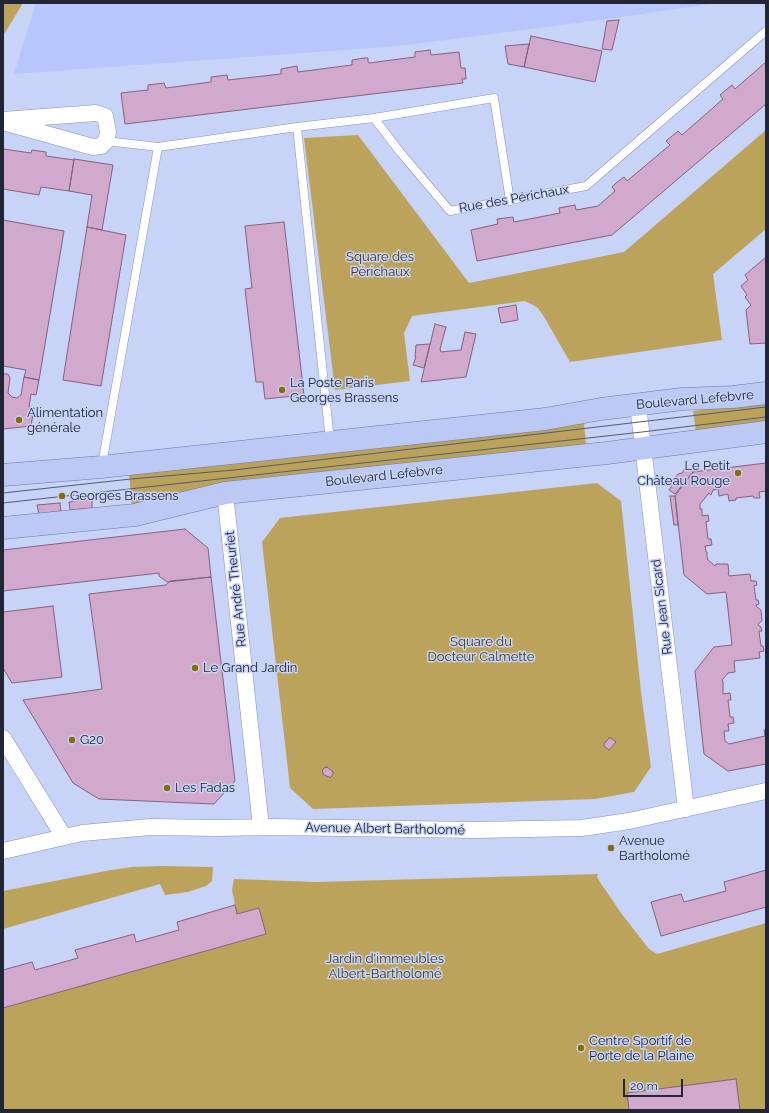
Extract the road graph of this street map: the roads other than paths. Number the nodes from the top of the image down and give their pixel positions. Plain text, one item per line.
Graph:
1 (766, 31) edge
2 (374, 118) junction
3 (3, 121) edge
4 (297, 127) junction
5 (106, 141) junction
6 (158, 147) junction
7 (510, 201) junction
8 (766, 393) edge
9 (638, 405) junction
10 (766, 432) edge
11 (330, 442) junction
12 (643, 449) junction
13 (101, 467) junction
14 (3, 475) edge
15 (225, 493) junction
16 (3, 528) edge
17 (3, 738) edge
18 (766, 791) edge
19 (686, 809) junction
20 (261, 827) junction
21 (64, 837) junction
22 (3, 851) edge

1 - 7 lane, Rue des Périchaux
2 - 4 lane
2 - 7 lane, Rue des Périchaux
2 - 7 lane
3 - 5 street
3 - 5 street
4 - 6 lane
4 - 11 lane
5 - 6 lane
6 - 13 lane
8 - 9 main road, Boulevard Lefebvre
9 - 11 main road, Boulevard Lefebvre
9 - 12 street, Rue Jean Sicard
10 - 12 main road, Boulevard Lefebvre
11 - 13 main road, Boulevard Lefebvre
12 - 15 main road, Boulevard Lefebvre
12 - 19 street, Rue Jean Sicard
13 - 14 main road, Boulevard Lefebvre
15 - 16 main road, Boulevard Lefebvre
15 - 20 street, Rue André Theuriet
17 - 21 street
18 - 19 street, Avenue Albert Bartholomé
19 - 20 street, Avenue Albert Bartholomé
20 - 21 street, Avenue Albert Bartholomé
21 - 22 street, Avenue Albert Bartholomé

